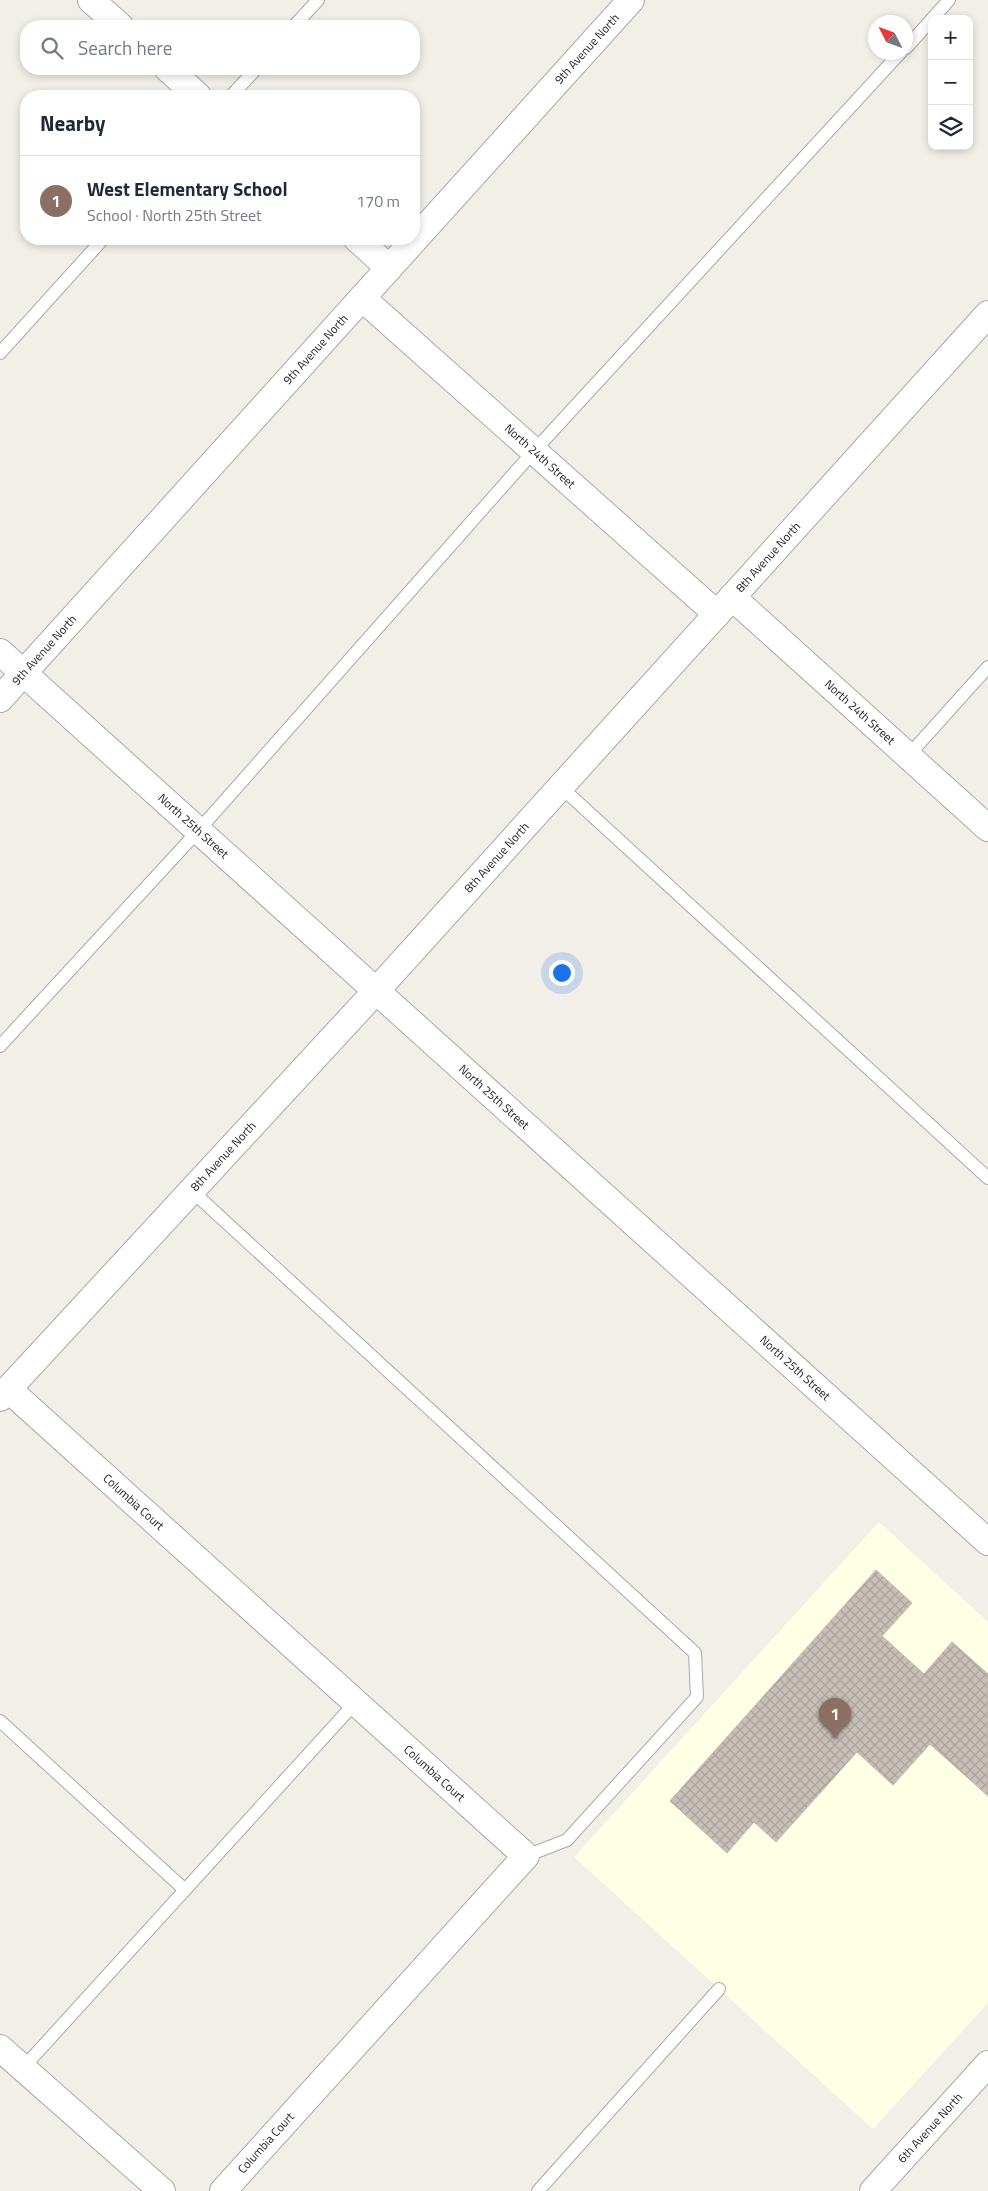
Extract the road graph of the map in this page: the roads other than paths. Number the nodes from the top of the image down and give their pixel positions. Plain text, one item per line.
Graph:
1 (91, 0) edge
2 (318, 0) edge
3 (631, 0) edge
4 (949, 0) edge
5 (936, 15) edge
6 (113, 20) edge
7 (300, 20) edge
8 (928, 23) edge
9 (913, 40) edge
10 (894, 60) edge
11 (175, 75) edge
12 (250, 75) edge
13 (191, 90) edge
14 (237, 90) edge
15 (420, 235) edge
16 (98, 245) edge
17 (364, 245) edge
18 (411, 245) edge
19 (390, 268) junction
20 (362, 298) junction
21 (988, 314) edge
22 (0, 353) edge
23 (534, 451) junction
24 (725, 606) junction
25 (0, 652) edge
26 (988, 667) edge
27 (23, 673) junction
28 (0, 699) edge
29 (908, 756) junction
30 (562, 787) junction
31 (988, 828) edge
32 (198, 831) junction
33 (376, 991) junction
34 (0, 1046) edge
35 (988, 1178) edge
36 (192, 1191) junction
37 (4, 1394) edge
38 (988, 1542) edge
39 (356, 1702) junction
40 (0, 1721) edge
41 (526, 1856) junction
42 (185, 1890) junction
43 (720, 1989) dead end
44 (0, 2048) edge
45 (988, 2064) edge
46 (23, 2068) junction
47 (162, 2191) edge
48 (223, 2191) edge
49 (538, 2191) edge
50 (873, 2191) edge

1 - 6 street
2 - 7 lane
3 - 15 street, 9th Avenue North
4 - 5 lane
8 - 9 lane
10 - 23 lane
11 - 13 street
12 - 14 lane
16 - 22 lane
17 - 19 street
18 - 19 street, 9th Avenue North
19 - 20 street, 9th Avenue North
20 - 23 street, North 24th Street
20 - 27 street, 9th Avenue North
21 - 24 street, 8th Avenue North
23 - 24 street, North 24th Street
23 - 32 lane
24 - 29 street, North 24th Street
24 - 30 street, 8th Avenue North
25 - 27 street, North 25th Street
26 - 29 lane
27 - 28 street, 9th Avenue North
27 - 32 street, North 25th Street
29 - 31 street, North 24th Street
30 - 33 street, 8th Avenue North
30 - 35 lane
32 - 33 street, North 25th Street
32 - 34 lane
33 - 36 street, 8th Avenue North
33 - 38 street, North 25th Street
36 - 37 street, 8th Avenue North
36 - 41 lane
37 - 39 street, Columbia Court
39 - 41 street, Columbia Court
39 - 42 lane
40 - 42 lane
41 - 48 street, Columbia Court
42 - 46 lane
43 - 49 lane
44 - 46 street
45 - 50 street, 6th Avenue North
46 - 47 street

